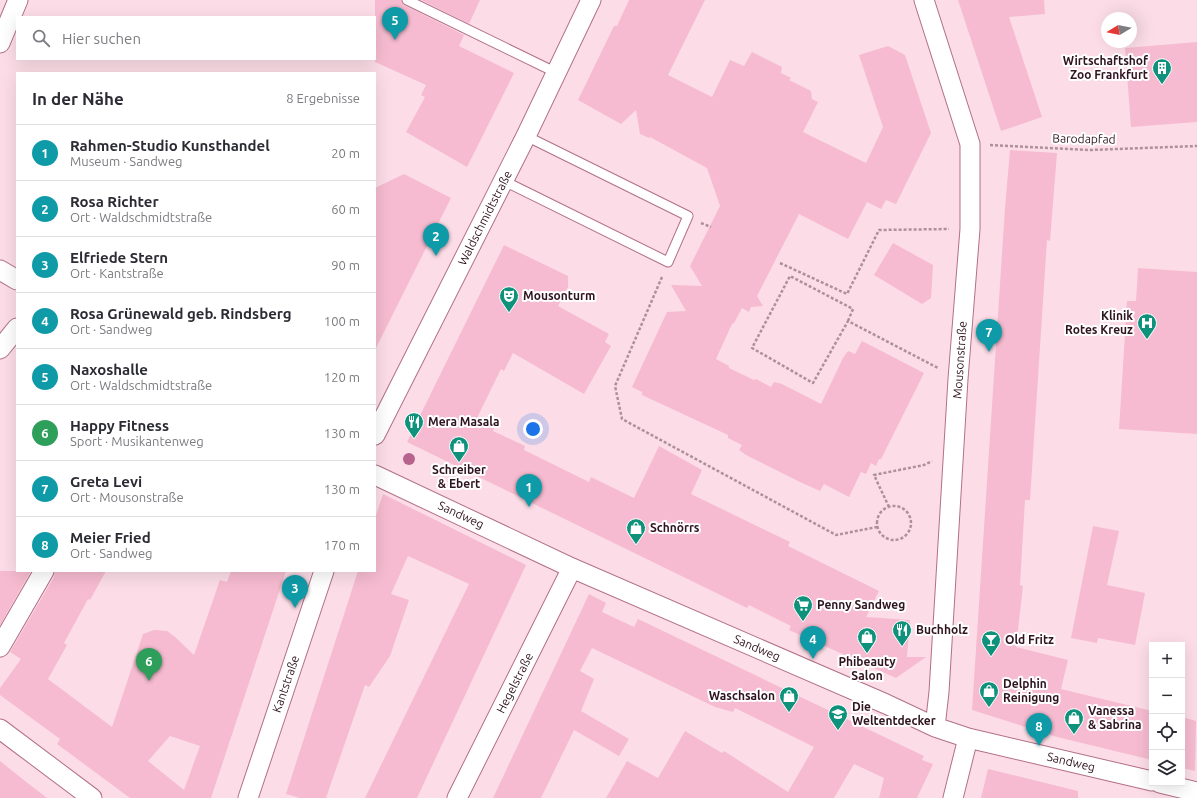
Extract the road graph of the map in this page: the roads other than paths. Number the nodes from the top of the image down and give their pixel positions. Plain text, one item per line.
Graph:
1 (18, 0) edge
2 (407, 0) edge
3 (591, 0) edge
4 (924, 0) edge
5 (0, 43) edge
6 (557, 73) junction
7 (526, 136) junction
8 (504, 181) junction
9 (0, 270) edge
10 (16, 279) edge
11 (16, 329) edge
12 (0, 349) edge
13 (376, 432) edge
14 (376, 475) edge
15 (572, 568) junction
16 (43, 572) edge
17 (324, 572) edge
18 (0, 647) edge
19 (935, 728) junction
20 (0, 729) edge
21 (968, 738) junction
22 (1149, 780) edge
23 (1172, 786) edge
24 (1197, 792) edge
25 (92, 798) edge
26 (248, 798) edge
27 (457, 798) edge
28 (953, 798) edge

1 - 5 street
2 - 6 lane
3 - 6 street, Waldschmidtstraße
4 - 19 street, Mousonstraße
6 - 7 street, Waldschmidtstraße
7 - 8 street, Waldschmidtstraße
7 - 8 lane
8 - 13 street, Waldschmidtstraße
9 - 10 street
11 - 12 street
14 - 15 street, Sandweg
15 - 19 street, Sandweg
15 - 27 street, Hegelstraße
16 - 18 street
17 - 26 street, Kantstraße
19 - 21 street, Sandweg
20 - 25 street
21 - 22 street, Sandweg
21 - 28 street
23 - 24 street

